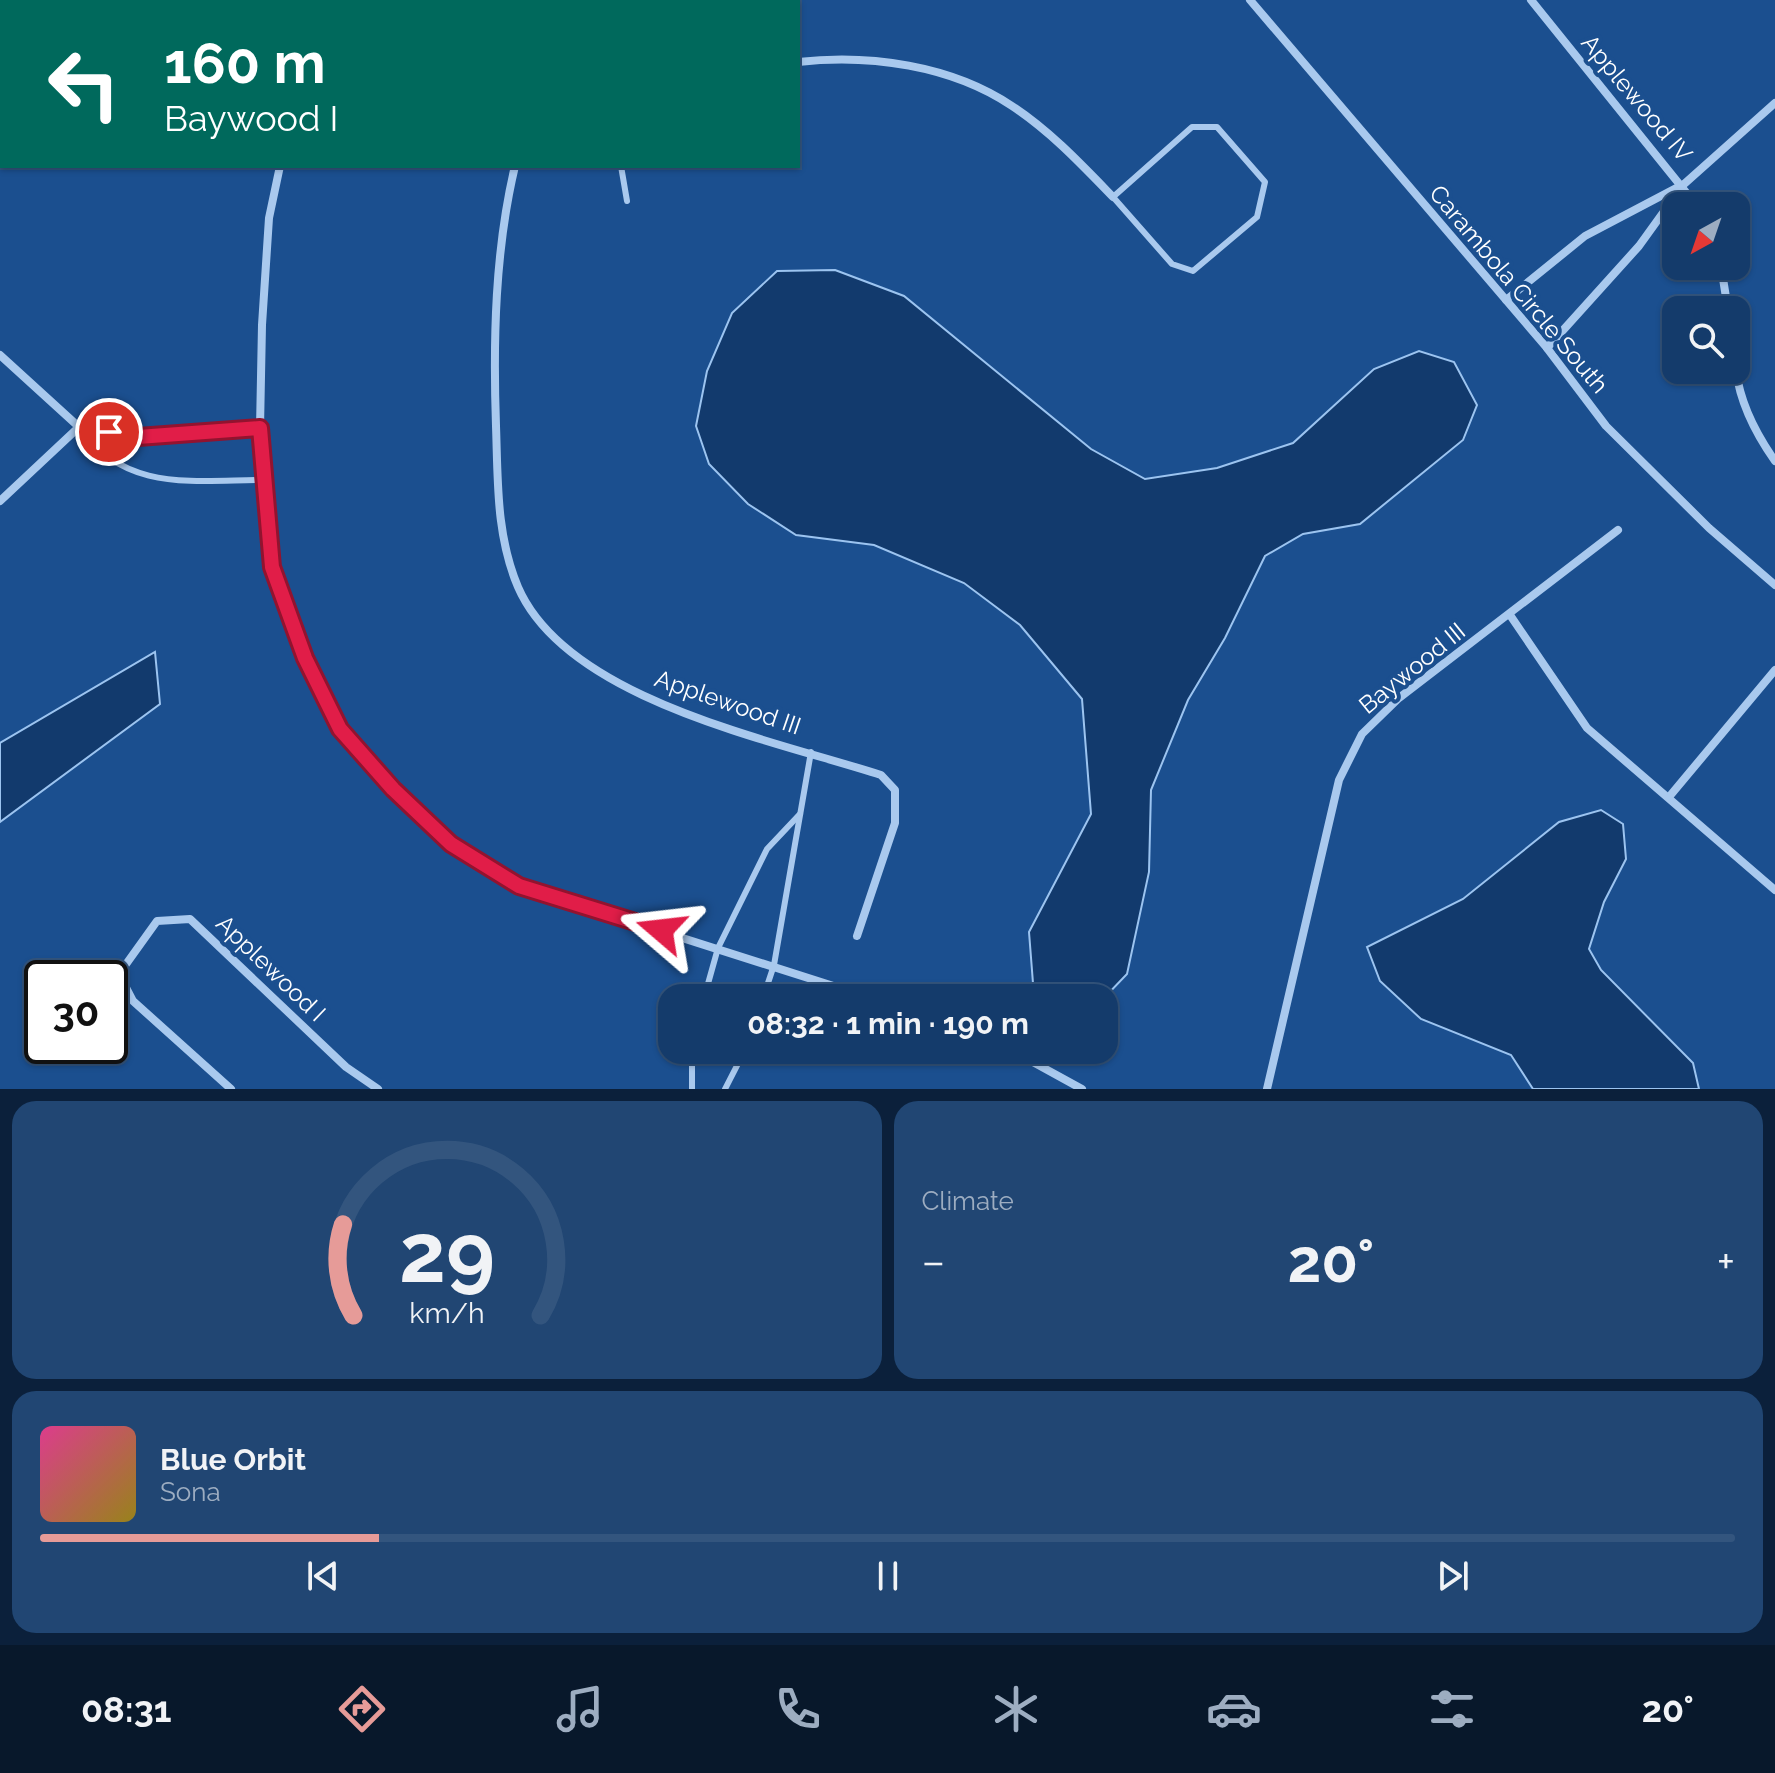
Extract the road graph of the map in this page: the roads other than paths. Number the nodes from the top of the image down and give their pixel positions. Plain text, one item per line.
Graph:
1 (1250, 0) edge
2 (1531, 0) edge
3 (800, 62) edge
4 (1775, 103) edge
5 (280, 168) edge
6 (515, 168) edge
7 (621, 168) edge
8 (1683, 185) junction
9 (1688, 192) edge
10 (1113, 197) junction
11 (627, 201) dead end
12 (1506, 300) junction
13 (1547, 348) junction
14 (0, 355) edge
15 (1741, 384) edge
16 (79, 427) junction
17 (260, 428) junction
18 (1775, 461) edge
19 (265, 480) junction
20 (0, 501) edge
21 (1618, 530) dead end
22 (1775, 585) edge
23 (1510, 615) junction
24 (1775, 670) edge
25 (811, 752) junction
26 (1669, 797) junction
27 (800, 814) junction
28 (1775, 890) edge
29 (857, 936) dead end
30 (718, 948) junction
31 (774, 965) junction
32 (708, 984) edge
33 (768, 984) edge
34 (830, 984) edge
35 (692, 1064) edge
36 (738, 1064) edge
37 (1036, 1064) edge
38 (231, 1089) edge
39 (378, 1089) edge
40 (692, 1089) edge
41 (725, 1089) edge
42 (1082, 1089) edge
43 (1267, 1089) edge

1 - 12 street, Carambola Circle South
2 - 8 street, Applewood IV
3 - 10 street
4 - 8 street, Applewood IV
5 - 17 street
6 - 25 street, Applewood III
7 - 11 lane
8 - 9 street, Applewood IV
8 - 12 street, Applewood IV
8 - 13 street, Applewood IV
10 - 10 lane
12 - 13 street, Carambola Circle South
13 - 22 street, Carambola Circle South
14 - 16 street
15 - 18 street
16 - 17 lane
16 - 19 lane
16 - 20 street
17 - 19 street
19 - 30 street
21 - 23 street, Baywood III
23 - 26 street
23 - 43 street, Baywood III
24 - 26 street
25 - 27 lane
25 - 29 street, Applewood III
26 - 28 street
27 - 30 lane
27 - 31 lane
30 - 31 street
30 - 32 lane
31 - 33 lane
31 - 34 street
35 - 40 lane
36 - 41 lane
37 - 42 street
38 - 39 street, Applewood I

